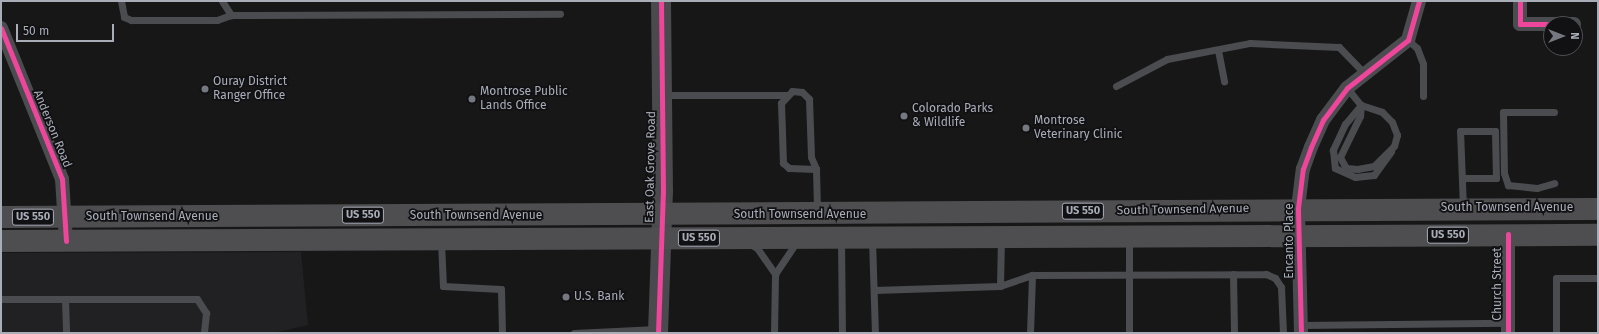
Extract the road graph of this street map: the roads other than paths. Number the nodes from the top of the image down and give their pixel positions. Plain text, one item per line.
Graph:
1 (121, 1) edge
2 (222, 1) edge
3 (661, 1) edge
4 (1419, 1) edge
5 (1520, 1) edge
6 (560, 14) dead end
7 (231, 15) junction
8 (1543, 24) edge
9 (1, 28) edge
10 (1408, 40) junction
11 (1218, 50) junction
12 (1364, 73) junction
13 (1224, 81) dead end
14 (1116, 86) dead end
15 (1347, 88) junction
16 (662, 95) junction
17 (786, 95) junction
18 (1423, 96) dead end
19 (1362, 105) junction
20 (1554, 112) dead end
21 (816, 169) junction
22 (1464, 178) junction
23 (1554, 183) dead end
24 (1298, 208) junction
25 (1463, 208) junction
26 (1598, 209) edge
27 (817, 214) junction
28 (661, 216) junction
29 (1, 217) edge
30 (66, 217) junction
31 (1508, 234) junction
32 (1598, 235) edge
33 (1299, 236) junction
34 (1129, 237) junction
35 (660, 238) junction
36 (738, 238) junction
37 (841, 238) junction
38 (441, 239) junction
39 (804, 239) junction
40 (872, 239) junction
41 (1001, 239) junction
42 (1, 241) edge
43 (66, 241) junction
44 (775, 274) junction
45 (1129, 274) junction
46 (1233, 274) junction
47 (1032, 275) junction
48 (1598, 278) edge
49 (1000, 286) junction
50 (874, 290) junction
51 (1, 299) edge
52 (65, 300) junction
53 (1508, 328) edge
54 (1301, 329) edge
55 (658, 331) edge
56 (66, 333) edge
57 (204, 333) edge
58 (502, 333) edge
59 (574, 333) edge
60 (774, 333) edge
61 (842, 333) edge
62 (875, 333) edge
63 (1030, 333) edge
64 (1130, 333) edge
65 (1234, 333) edge
66 (1283, 333) edge
67 (1556, 333) edge

1 - 7 lane
2 - 7 lane
3 - 16 street, East Oak Grove Road
4 - 10 street
5 - 8 street
6 - 7 lane
9 - 30 street, Anderson Road
10 - 12 street, Encanto Place
10 - 18 lane
11 - 12 lane
11 - 13 lane
11 - 14 lane
12 - 15 street, Encanto Place
15 - 19 lane
15 - 24 street, Encanto Place
16 - 17 lane
16 - 28 street, East Oak Grove Road
17 - 21 lane
17 - 21 lane
19 - 19 lane
20 - 23 lane
21 - 27 lane
22 - 22 lane
22 - 25 lane
24 - 25 highway, South Townsend Avenue / US 550
24 - 27 highway, South Townsend Avenue / US 550
24 - 33 street, Encanto Place
25 - 26 highway, South Townsend Avenue / US 550
27 - 28 highway, South Townsend Avenue / US 550
28 - 30 highway, South Townsend Avenue / US 550
28 - 35 street, East Oak Grove Road
29 - 30 highway, South Townsend Avenue / US 550
30 - 43 street, Anderson Road
31 - 32 highway, South Townsend Avenue / US 550
31 - 33 highway, South Townsend Avenue / US 550
31 - 53 street, Church Street
33 - 34 highway, South Townsend Avenue / US 550
33 - 54 street, Encanto Place
34 - 41 highway, South Townsend Avenue / US 550
34 - 45 lane
35 - 36 highway, South Townsend Avenue / US 550
35 - 38 highway, South Townsend Avenue / US 550
35 - 55 street, East Oak Grove Road
36 - 39 highway, South Townsend Avenue / US 550
36 - 44 lane
37 - 39 highway, South Townsend Avenue / US 550
37 - 40 highway, South Townsend Avenue / US 550
37 - 61 lane
38 - 43 highway, South Townsend Avenue / US 550
38 - 58 lane
39 - 44 lane
40 - 41 highway, South Townsend Avenue / US 550
40 - 50 lane
41 - 49 lane
42 - 43 highway, South Townsend Avenue / US 550
44 - 60 lane
45 - 46 lane
45 - 47 lane
45 - 64 lane
46 - 65 lane
46 - 66 lane
47 - 49 lane
47 - 63 lane
48 - 67 lane
49 - 50 lane
50 - 62 lane
51 - 52 lane
52 - 56 lane
52 - 57 lane
53 - 54 lane
55 - 59 lane

